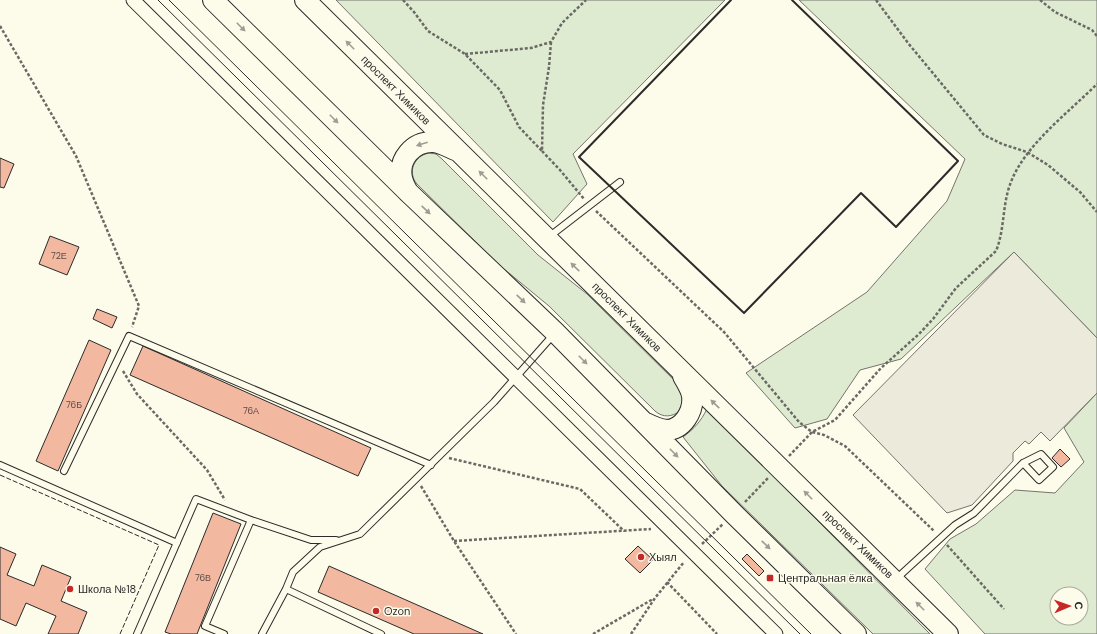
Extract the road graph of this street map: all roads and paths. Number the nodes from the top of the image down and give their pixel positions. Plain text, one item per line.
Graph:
1 (133, 0) edge
2 (213, 0) edge
3 (305, 0) edge
4 (403, 0) edge
5 (586, 0) edge
6 (876, 0) edge
7 (1040, 0) edge
8 (0, 26) edge
9 (1097, 36) edge
10 (551, 42) junction
11 (465, 54) junction
12 (1097, 84) edge
13 (542, 151) junction
14 (459, 152) junction
15 (1027, 152) junction
16 (620, 182) dead end
17 (409, 193) junction
18 (588, 203) dead end
19 (594, 209) dead end
20 (1097, 212) edge
21 (547, 238) junction
22 (555, 332) junction
23 (129, 336) junction
24 (117, 360) junction
25 (679, 368) junction
26 (516, 378) junction
27 (644, 422) junction
28 (812, 432) junction
29 (439, 456) junction
30 (1023, 463) junction
31 (431, 465) junction
32 (0, 466) edge
33 (779, 466) junction
34 (64, 471) dead end
35 (417, 478) junction
36 (232, 513) junction
37 (251, 520) junction
38 (668, 528) junction
39 (624, 531) junction
40 (941, 538) junction
41 (342, 540) junction
42 (454, 541) junction
43 (177, 543) junction
44 (692, 553) junction
45 (895, 580) junction
46 (667, 582) junction
47 (286, 589) junction
48 (655, 598) junction
49 (1004, 609) dead end
50 (137, 634) edge
51 (224, 634) edge
52 (262, 634) edge
53 (381, 634) edge
54 (516, 634) edge
55 (593, 634) edge
56 (631, 634) edge
57 (717, 634) edge
58 (776, 634) edge
59 (856, 634) edge
60 (948, 634) edge

1 - 26 street
2 -> 17 main road
14 -> 3 main road, проспект Химиков
4 - 11 path
5 - 10 path
6 - 15 path
7 - 9 path
8 - 23 path
10 - 11 path
10 - 13 path
11 - 13 path
12 - 15 path
13 - 18 path
14 -> 17 main road
21 -> 14 main road, проспект Химиков
15 - 20 path
15 - 28 path
16 - 21 lane
17 -> 22 main road
19 - 28 path
25 -> 21 main road, проспект Химиков
22 - 26 lane
22 -> 27 main road
23 - 24 lane
23 - 31 lane
24 - 34 lane
24 - 36 path
25 - 27 main road
33 -> 25 main road, проспект Химиков
26 - 29 lane
26 - 38 street
27 -> 59 main road
28 - 33 path
28 - 40 path
29 - 31 lane
29 - 39 path
30 - 30 lane
30 - 40 lane
31 - 35 lane
32 - 43 lane
45 -> 33 main road, проспект Химиков
35 - 41 lane
35 - 42 path
36 - 37 lane
36 - 43 lane
37 - 41 lane
37 - 51 lane
38 - 39 path
38 - 44 street
39 - 42 path
40 - 45 lane
40 - 49 path
41 - 47 lane
42 - 54 path
43 - 50 lane
44 - 46 path
44 - 58 street
60 -> 45 main road, проспект Химиков
46 - 48 path
46 - 57 path
47 - 52 lane
47 - 53 lane
48 - 55 path
48 - 56 path

